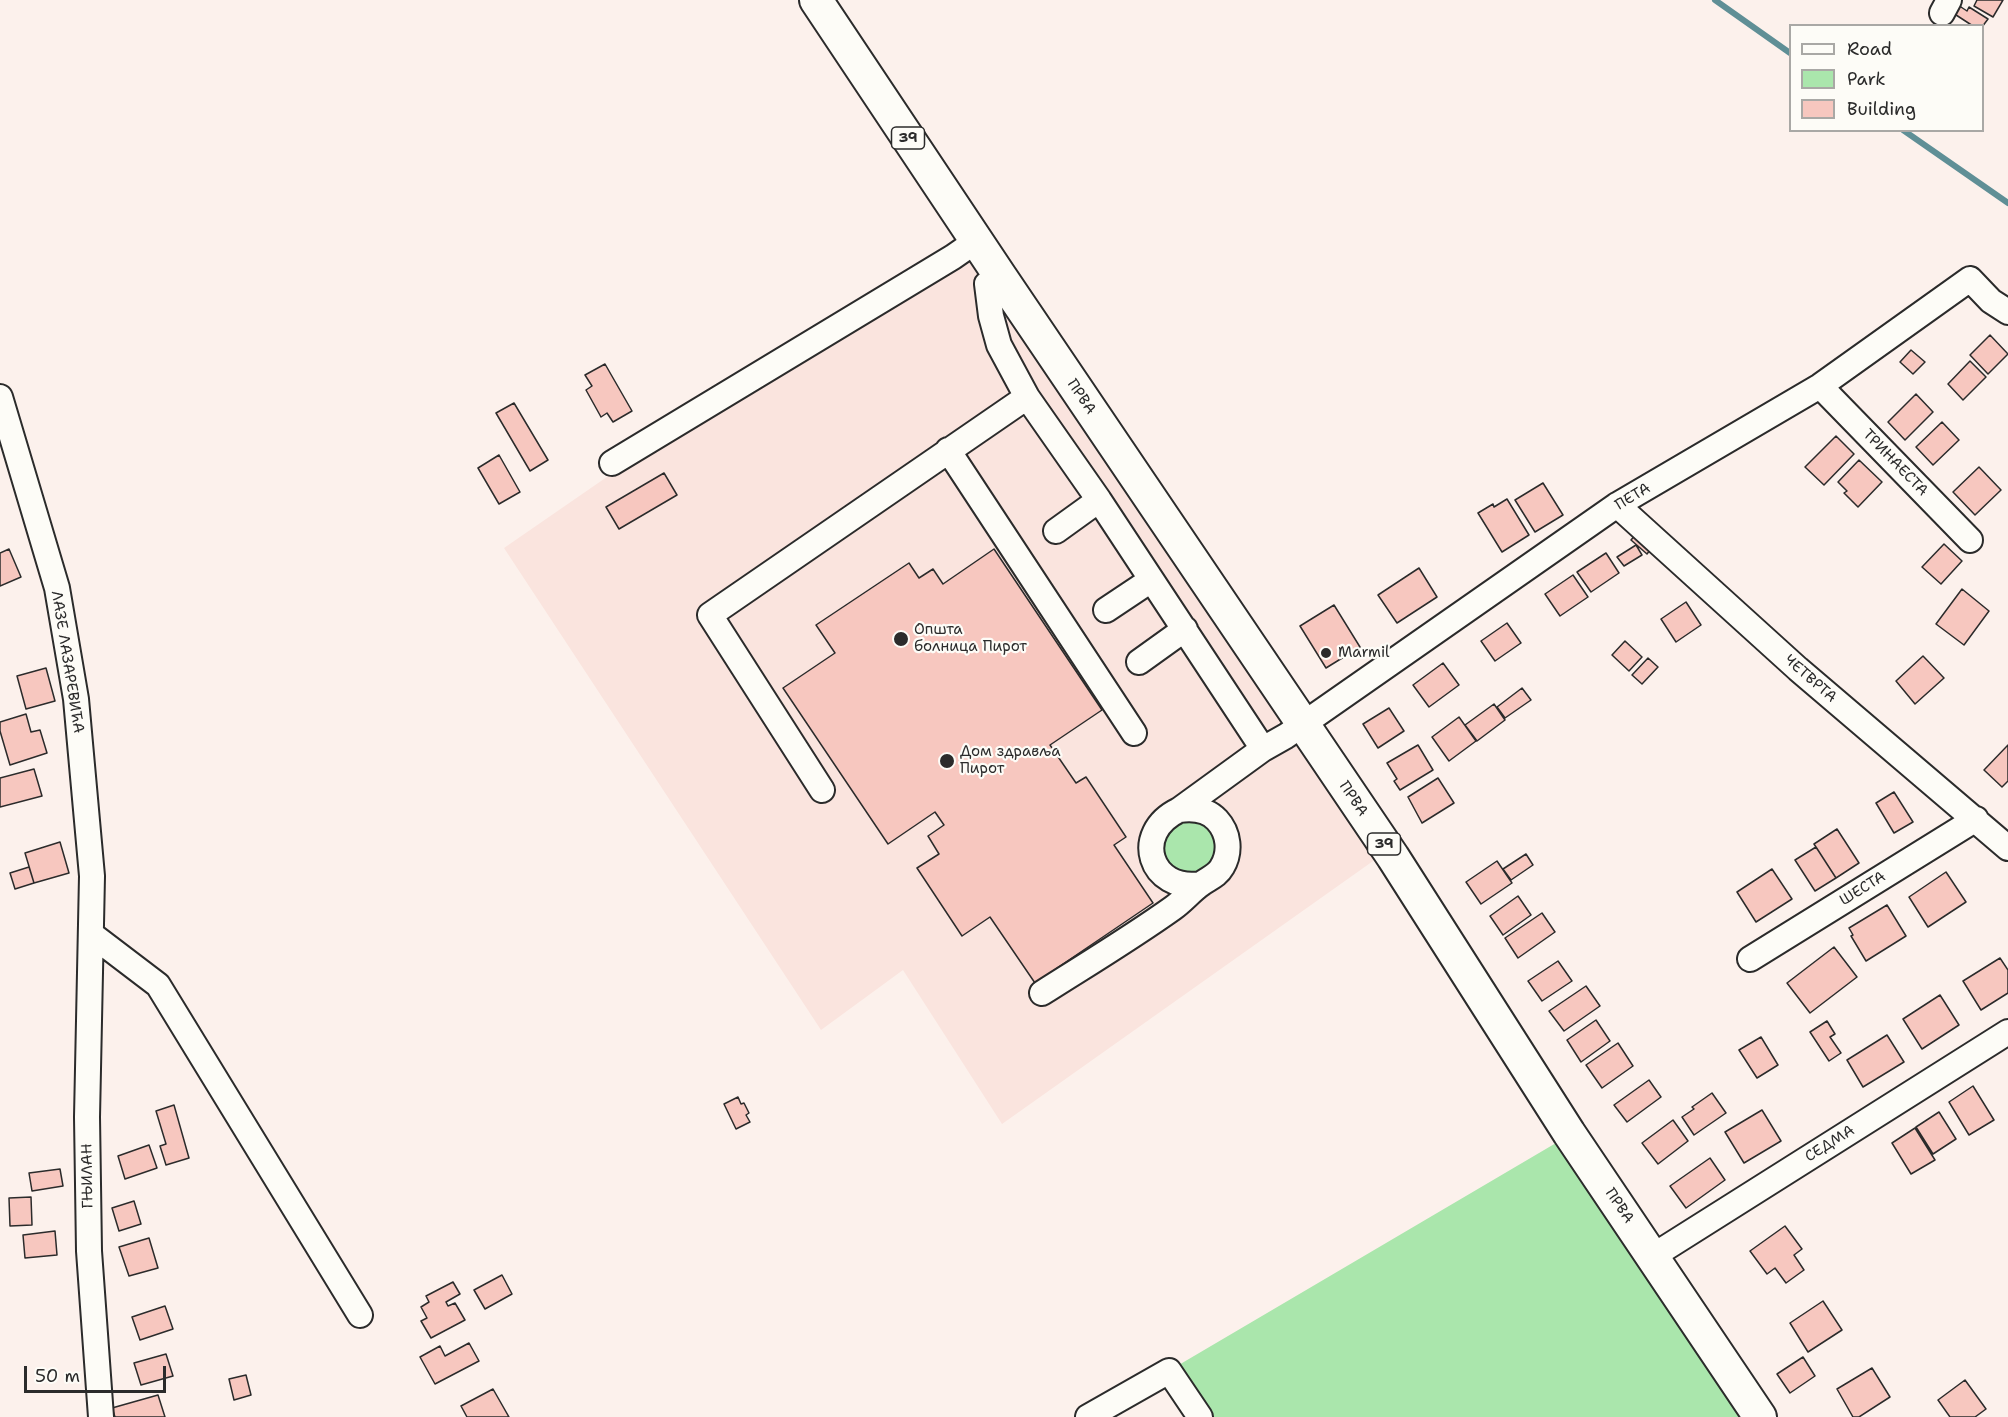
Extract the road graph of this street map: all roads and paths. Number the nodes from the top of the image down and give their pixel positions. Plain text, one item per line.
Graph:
1 (816, 0) edge
2 (976, 241) junction
3 (1000, 276) junction
4 (2008, 312) edge
5 (1820, 386) junction
6 (0, 397) edge
7 (1028, 397) junction
8 (948, 450) junction
9 (612, 463) dead end
10 (1099, 500) junction
11 (1617, 505) junction
12 (1056, 531) dead end
13 (1970, 540) dead end
14 (1151, 580) junction
15 (1106, 610) dead end
16 (1185, 629) junction
17 (1139, 662) dead end
18 (1302, 724) junction
19 (1134, 733) dead end
20 (1263, 749) junction
21 (822, 790) dead end
22 (1179, 810) junction
23 (1976, 819) junction
24 (2008, 848) edge
25 (1201, 884) junction
26 (91, 934) junction
27 (1750, 959) dead end
28 (1042, 993) dead end
29 (2008, 1032) edge
30 (1653, 1256) junction
31 (360, 1315) dead end
32 (101, 1417) edge
33 (1088, 1417) edge
34 (1200, 1417) edge
35 (1760, 1417) edge

1 - 2 main road, 39
2 - 3 main road, 39
2 - 9 street
3 - 7 street
3 - 18 main road, ПРВА / 39
4 - 5 street, ПЕТА
5 - 11 street, ПЕТА
5 - 13 street, ТРИНАЕСТА
6 - 26 street, ЛАЗЕ ЛАЗАРЕВИЋА
7 - 8 street
7 - 10 street
8 - 19 street
8 - 21 street
10 - 12 street
10 - 14 street
11 - 18 street, ПЕТА
11 - 23 street, ЧЕТВРТА
14 - 15 street
14 - 16 street
16 - 17 street
16 - 20 street
18 - 20 street, ПЕТА
18 - 30 main road, ПРВА / 39
20 - 22 street, ПЕТА
22 - 25 street
22 - 25 street
23 - 24 street, ЧЕТВРТА
23 - 27 street, ШЕСТА
25 - 28 street
26 - 31 street
26 - 32 street, ГЊИЛАН
29 - 30 street, СЕДМА
30 - 35 main road, ПРВА / 39
33 - 34 street

